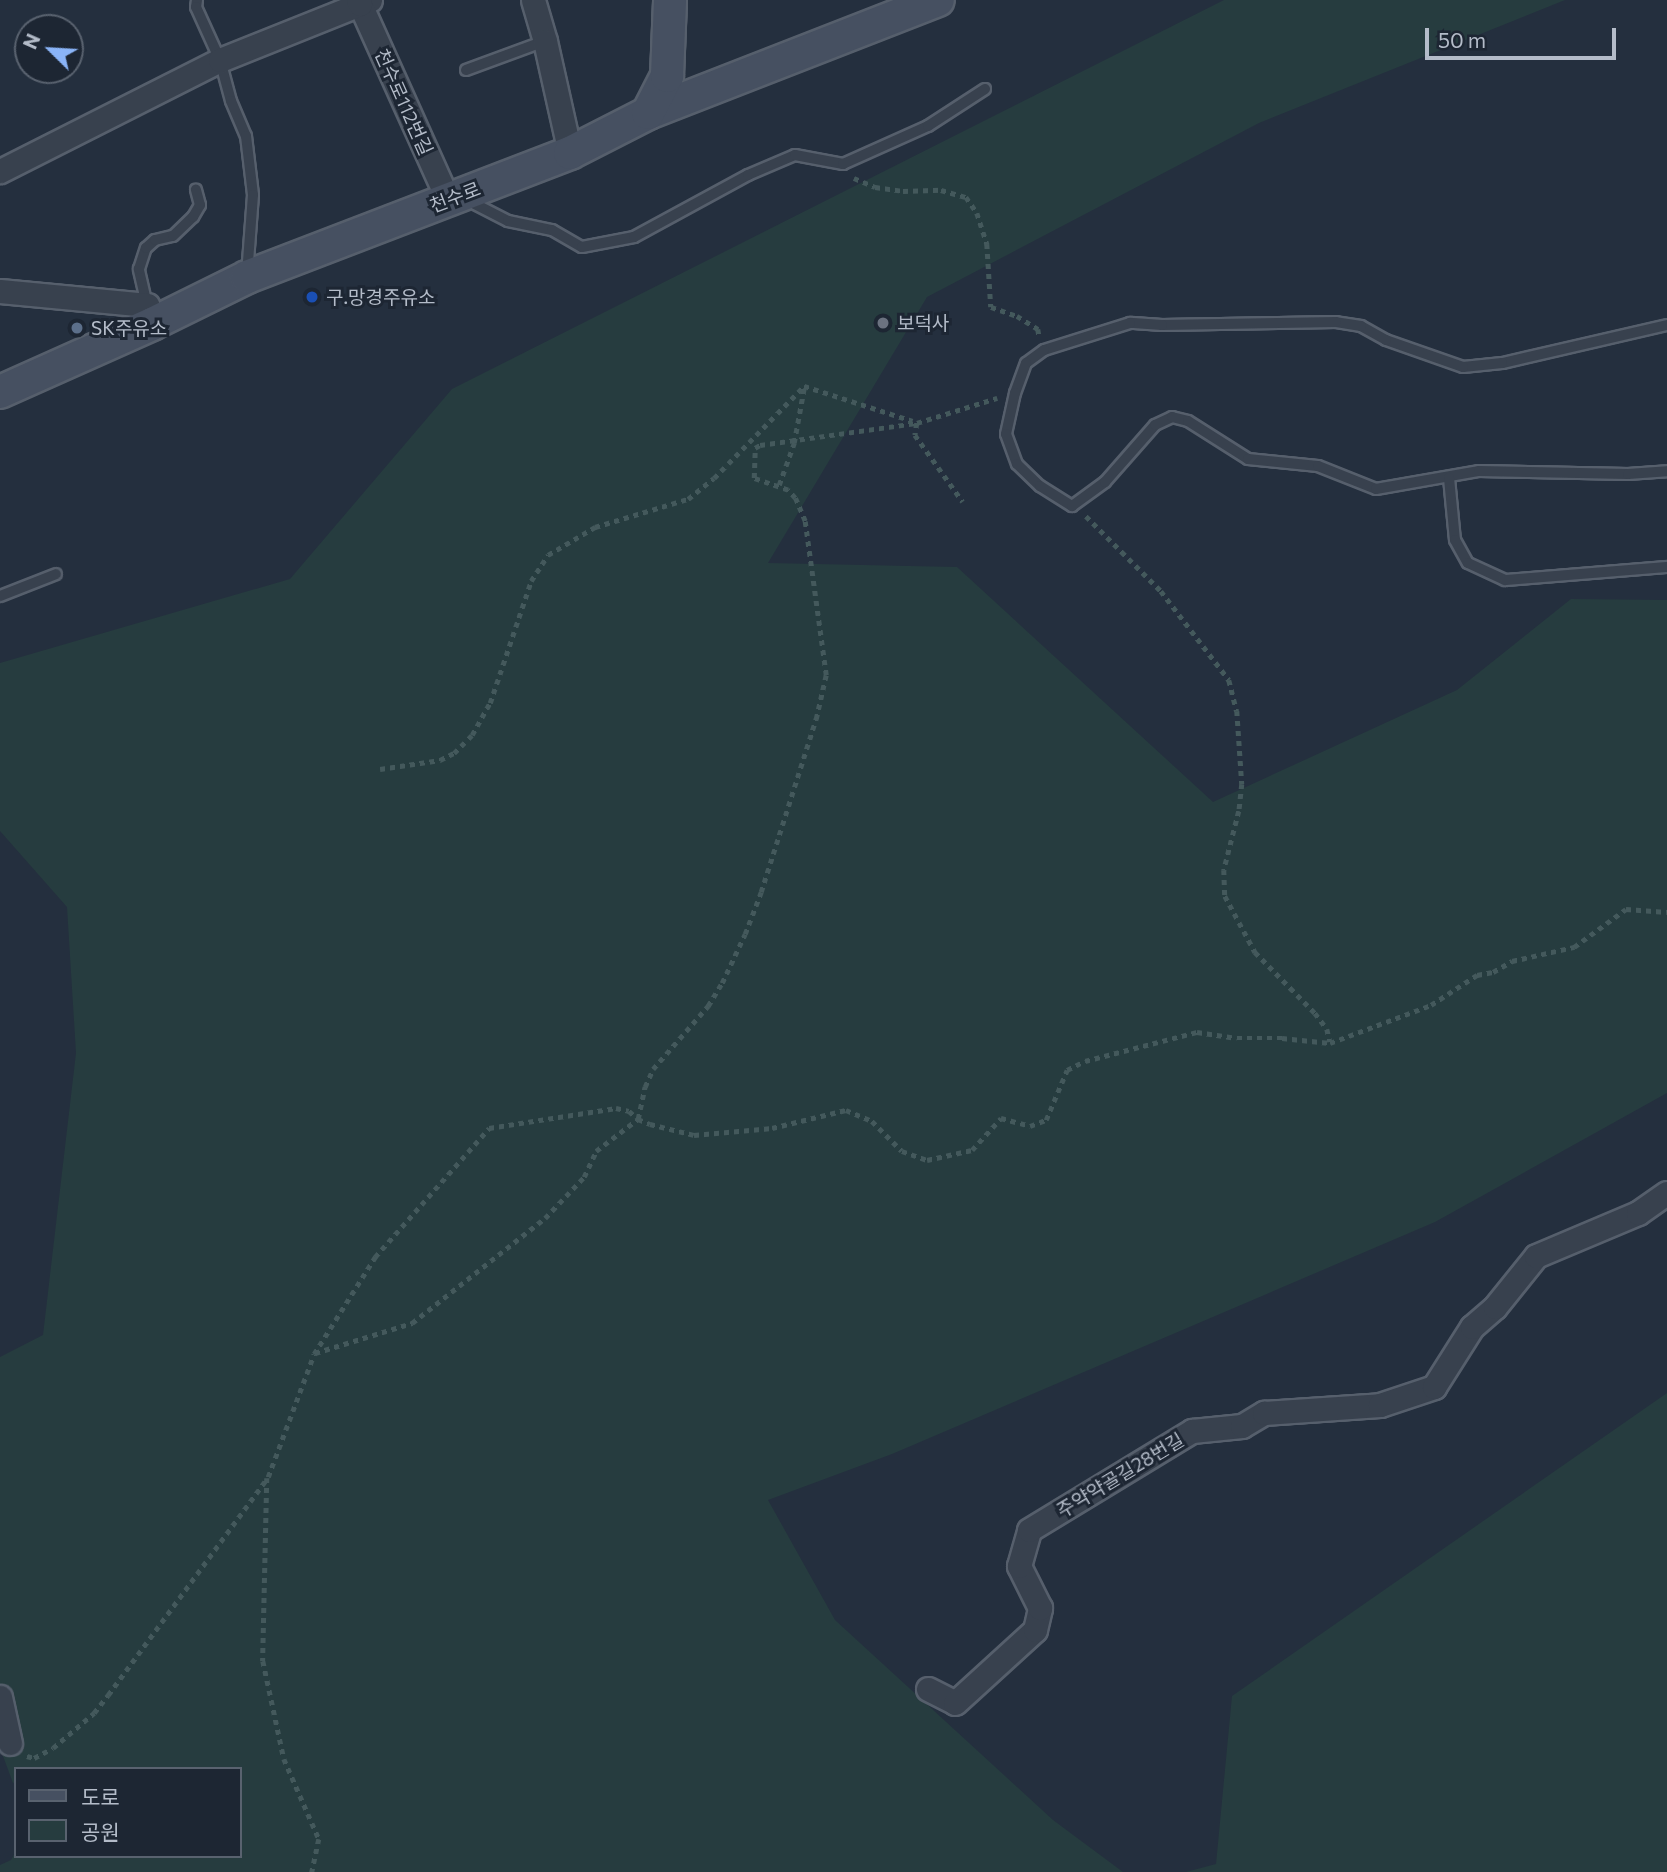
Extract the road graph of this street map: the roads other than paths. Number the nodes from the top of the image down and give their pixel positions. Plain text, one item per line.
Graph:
1 (197, 0) edge
2 (533, 0) edge
3 (670, 0) edge
4 (938, 0) edge
5 (363, 1) edge
6 (545, 41) junction
7 (220, 60) junction
8 (466, 70) dead end
9 (985, 89) dead end
10 (648, 113) junction
11 (570, 153) junction
12 (0, 171) edge
13 (196, 190) dead end
14 (453, 198) junction
15 (247, 277) junction
16 (0, 290) edge
17 (149, 315) junction
18 (1667, 325) edge
19 (0, 392) edge
20 (1667, 471) edge
21 (1450, 478) junction
22 (1667, 567) edge
23 (56, 573) dead end
24 (0, 596) edge
25 (1667, 1193) edge
26 (928, 1689) dead end
27 (0, 1697) edge
28 (5, 1748) edge

1 - 7 lane
2 - 6 street
3 - 10 street
4 - 10 street, 천수로
5 - 7 street, 천수로112번길
5 - 14 street, 천수로112번길
6 - 8 lane
6 - 11 street
7 - 12 street, 천수로112번길
7 - 15 lane
9 - 14 lane
10 - 11 street, 천수로
11 - 14 street, 천수로
13 - 17 lane
14 - 15 street, 천수로
15 - 17 street, 천수로
16 - 17 street
17 - 19 street, 천수로
18 - 21 lane
20 - 21 lane
21 - 22 lane
23 - 24 lane
25 - 26 street, 주약약골길28번길
27 - 28 street

